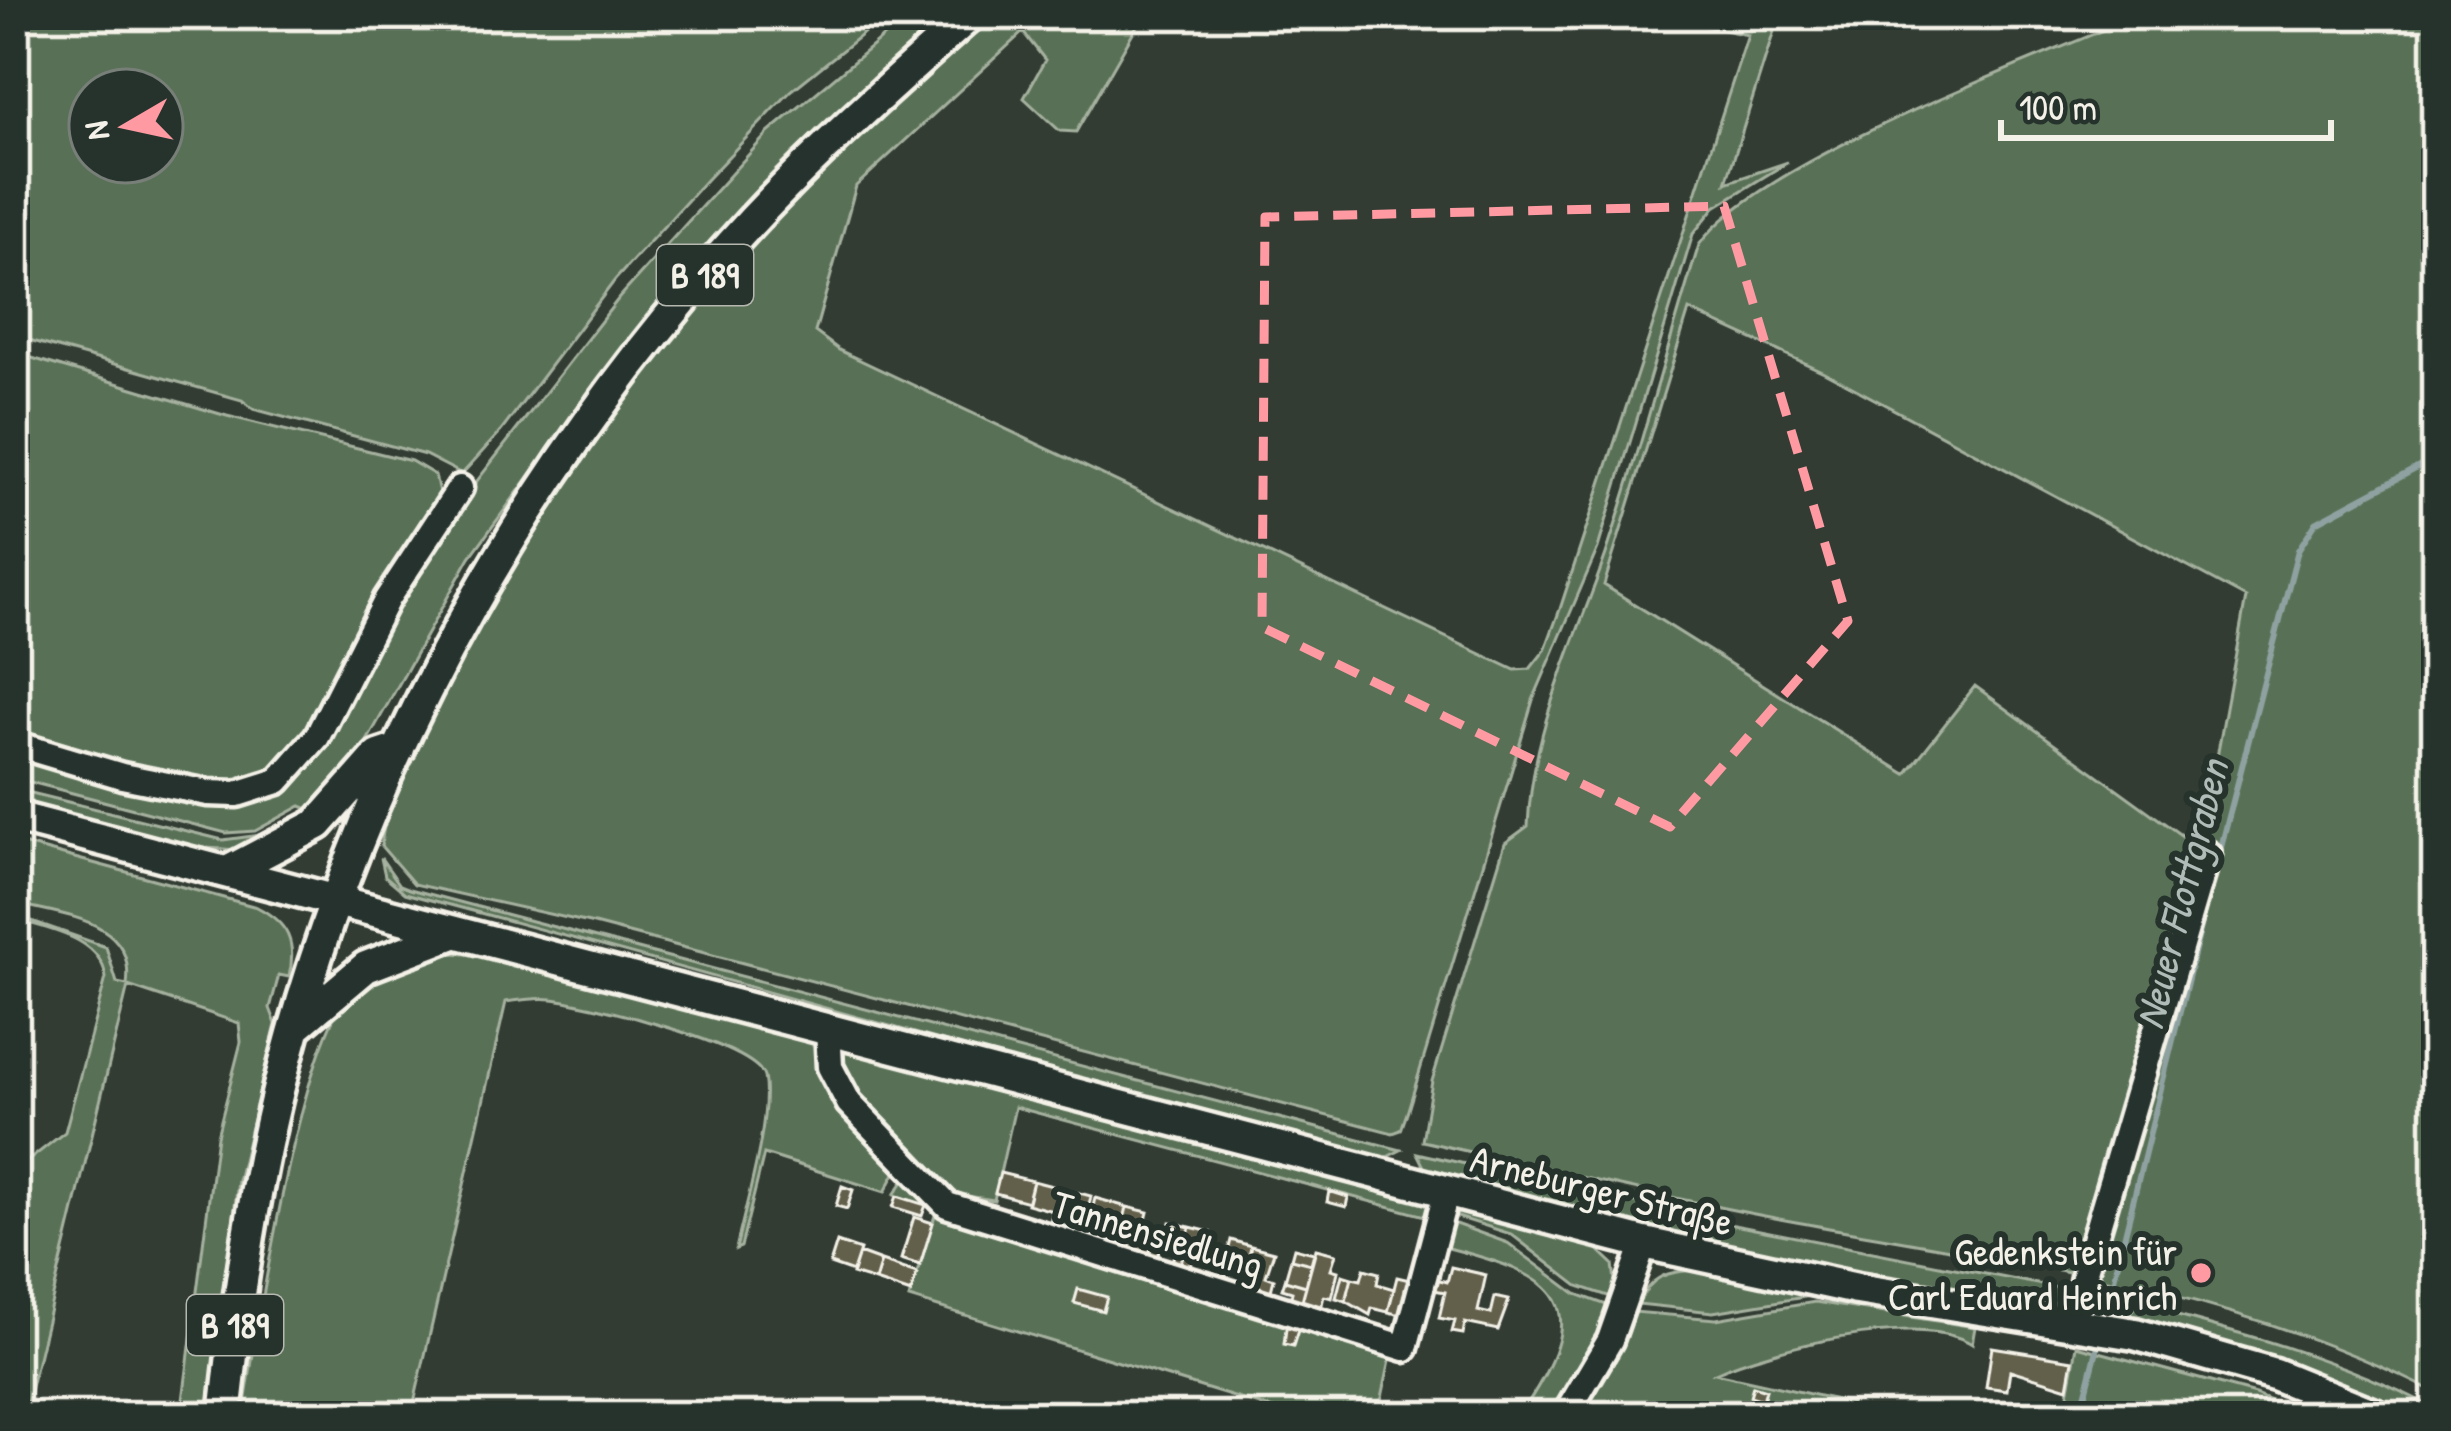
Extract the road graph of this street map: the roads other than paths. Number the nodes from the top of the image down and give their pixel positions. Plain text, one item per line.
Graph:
1 (970, 15) edge
2 (460, 488) dead end
3 (15, 744) edge
4 (398, 749) junction
5 (15, 817) edge
6 (2208, 854) dead end
7 (227, 872) junction
8 (337, 902) junction
9 (454, 933) junction
10 (818, 1026) junction
11 (295, 1028) junction
12 (1447, 1190) junction
13 (1644, 1243) junction
14 (2079, 1322) junction
15 (225, 1416) edge
16 (1565, 1416) edge
17 (2378, 1416) edge

1 - 4 main road, B 189
2 - 3 street
4 - 7 main road
4 - 8 main road, B 189
5 - 7 main road, Arneburger Straße
6 - 14 street
7 - 8 main road, Arneburger Straße
8 - 9 main road, Arneburger Straße
8 - 11 main road, B 189
9 - 10 main road, Arneburger Straße
9 - 11 main road
10 - 12 main road, Arneburger Straße
10 - 12 street, Tannensiedlung
11 - 15 main road, B 189
12 - 13 main road, Arneburger Straße
13 - 14 main road, Arneburger Straße
13 - 16 street
14 - 17 main road, Arneburger Straße

